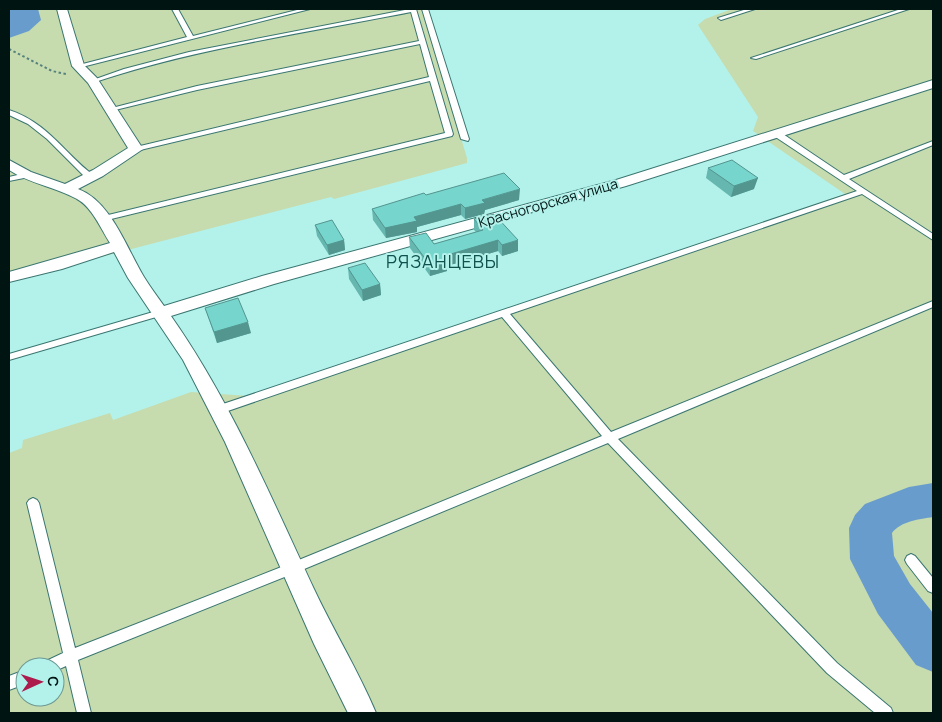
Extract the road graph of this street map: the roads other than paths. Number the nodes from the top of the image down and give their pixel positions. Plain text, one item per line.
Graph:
1 (62, 9) edge
2 (174, 9) edge
3 (307, 9) edge
4 (425, 9) edge
5 (752, 9) edge
6 (906, 9) edge
7 (413, 10) edge
8 (291, 11) edge
9 (721, 18) dead end
10 (191, 38) junction
11 (423, 42) junction
12 (754, 58) dead end
13 (85, 73) junction
14 (433, 78) junction
15 (933, 84) edge
16 (111, 109) junction
17 (9, 112) edge
18 (777, 134) junction
19 (465, 140) dead end
20 (933, 143) edge
21 (136, 148) junction
22 (9, 164) edge
23 (26, 175) junction
24 (90, 177) junction
25 (844, 178) junction
26 (9, 179) edge
27 (66, 188) junction
28 (862, 192) junction
29 (103, 219) junction
30 (933, 238) edge
31 (119, 245) junction
32 (9, 277) edge
33 (933, 304) edge
34 (160, 313) junction
35 (504, 314) junction
36 (9, 357) edge
37 (218, 410) junction
38 (610, 438) junction
39 (33, 503) dead end
40 (911, 560) dead end
41 (293, 568) junction
42 (933, 587) edge
43 (71, 656) junction
44 (65, 659) edge
45 (84, 713) edge
46 (362, 713) edge
47 (886, 713) edge

1 - 13 street
2 - 10 lane
3 - 8 lane
4 - 19 lane
5 - 9 lane
6 - 12 lane
7 - 11 lane
7 - 13 lane
8 - 10 lane
10 - 13 lane
11 - 14 lane
11 - 16 lane
13 - 16 street
14 - 21 lane
14 - 29 lane
15 - 18 street, Красногорская улица
16 - 21 street
17 - 24 lane
18 - 25 lane
18 - 34 street, Красногорская улица
20 - 25 lane
21 - 24 street
22 - 23 street
23 - 26 lane
23 - 27 street
24 - 27 street
25 - 28 lane
27 - 29 street
28 - 30 lane
28 - 35 lane
29 - 31 street
31 - 32 street
31 - 34 street
33 - 38 lane
34 - 36 lane
34 - 37 street
35 - 37 lane
35 - 38 lane
37 - 41 street
38 - 41 lane
38 - 47 lane
39 - 43 lane
40 - 42 lane
41 - 43 lane
41 - 46 street
43 - 44 lane
43 - 45 lane

